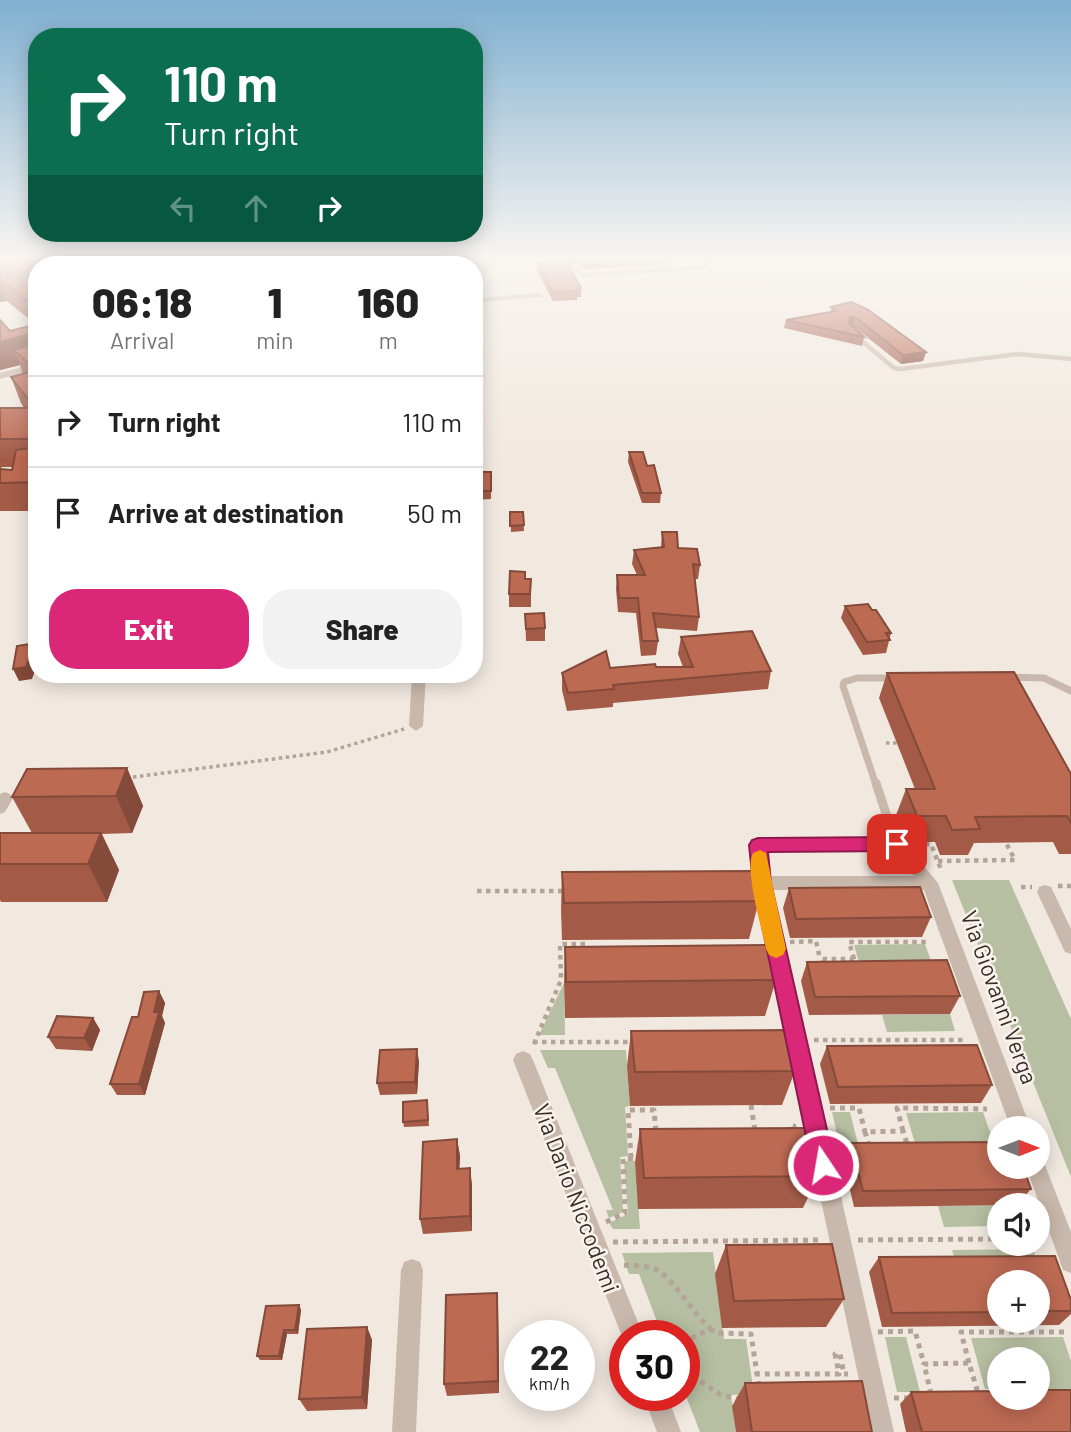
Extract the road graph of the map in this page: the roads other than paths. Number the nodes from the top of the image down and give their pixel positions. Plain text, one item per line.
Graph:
1 (851, 330) edge
2 (1071, 359) edge
3 (28, 368) edge
4 (0, 376) edge
5 (992, 677) edge
6 (898, 678) edge
7 (418, 683) edge
8 (1071, 691) edge
9 (416, 726) road end
10 (897, 844) junction
11 (762, 883) junction
12 (930, 883) junction
13 (1045, 892) dead end
14 (1071, 947) edge
15 (523, 1060) dead end
16 (1016, 1116) edge
17 (1041, 1180) edge
18 (1071, 1262) edge
19 (412, 1270) dead end
20 (625, 1320) edge
21 (661, 1411) edge
22 (404, 1432) edge
23 (669, 1432) edge
24 (882, 1432) edge

1 - 2 lane
3 - 4 street
5 - 8 lane
6 - 10 lane
7 - 9 street
10 - 11 street
10 - 12 street, Via Giovanni Verga
11 - 12 street
11 - 24 street
12 - 16 street, Via Giovanni Verga
13 - 14 street
15 - 20 street, Via Dario Niccodemi
17 - 18 street
19 - 22 street
21 - 23 street

